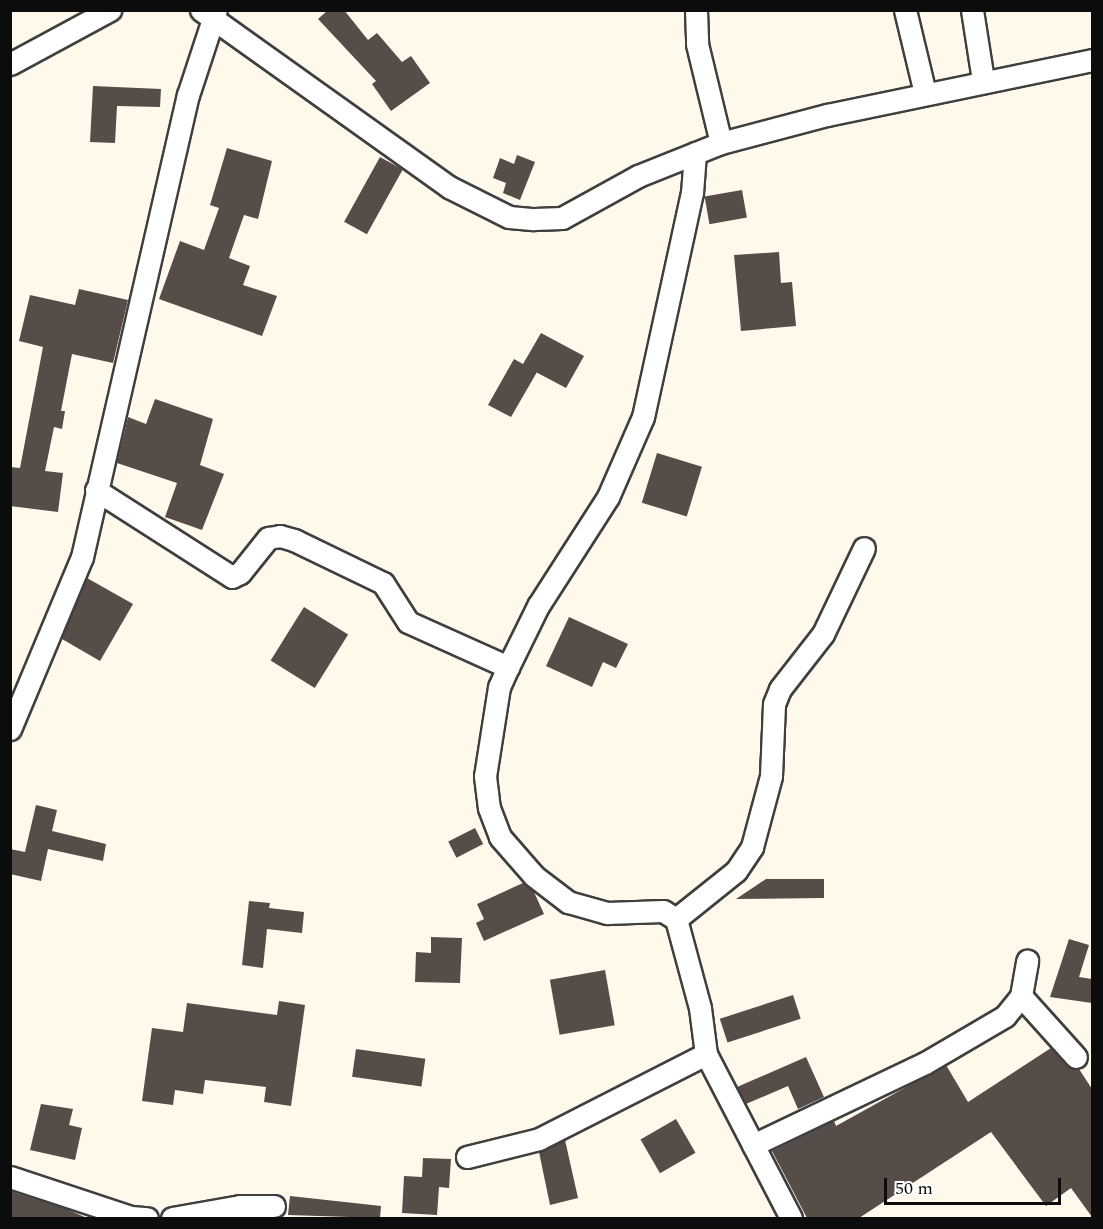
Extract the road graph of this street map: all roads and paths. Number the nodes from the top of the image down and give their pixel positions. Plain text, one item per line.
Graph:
1 (110, 10) edge
2 (696, 10) edge
3 (904, 10) edge
4 (972, 10) edge
5 (210, 14) edge
6 (1092, 60) edge
7 (10, 64) edge
8 (983, 80) junction
9 (925, 93) junction
10 (721, 143) junction
11 (695, 153) junction
12 (96, 490) junction
13 (864, 548) dead end
14 (508, 667) junction
15 (10, 729) edge
16 (676, 919) junction
17 (1027, 961) dead end
18 (1021, 996) junction
19 (706, 1054) junction
20 (1076, 1056) dead end
21 (753, 1145) junction
22 (467, 1157) dead end
23 (10, 1177) edge
24 (274, 1206) dead end
25 (147, 1218) edge
26 (172, 1218) edge
27 (792, 1218) edge

1 - 7 street
2 - 10 street
3 - 9 street
4 - 8 street
5 - 11 street
5 - 12 street
6 - 8 street
8 - 9 street
9 - 10 street
10 - 11 street
11 - 14 street
12 - 14 street
12 - 15 street
13 - 16 street
14 - 16 street
16 - 19 street
17 - 18 street
18 - 20 street
18 - 21 street
19 - 21 street
19 - 22 street
21 - 27 street
23 - 25 street
24 - 26 street

